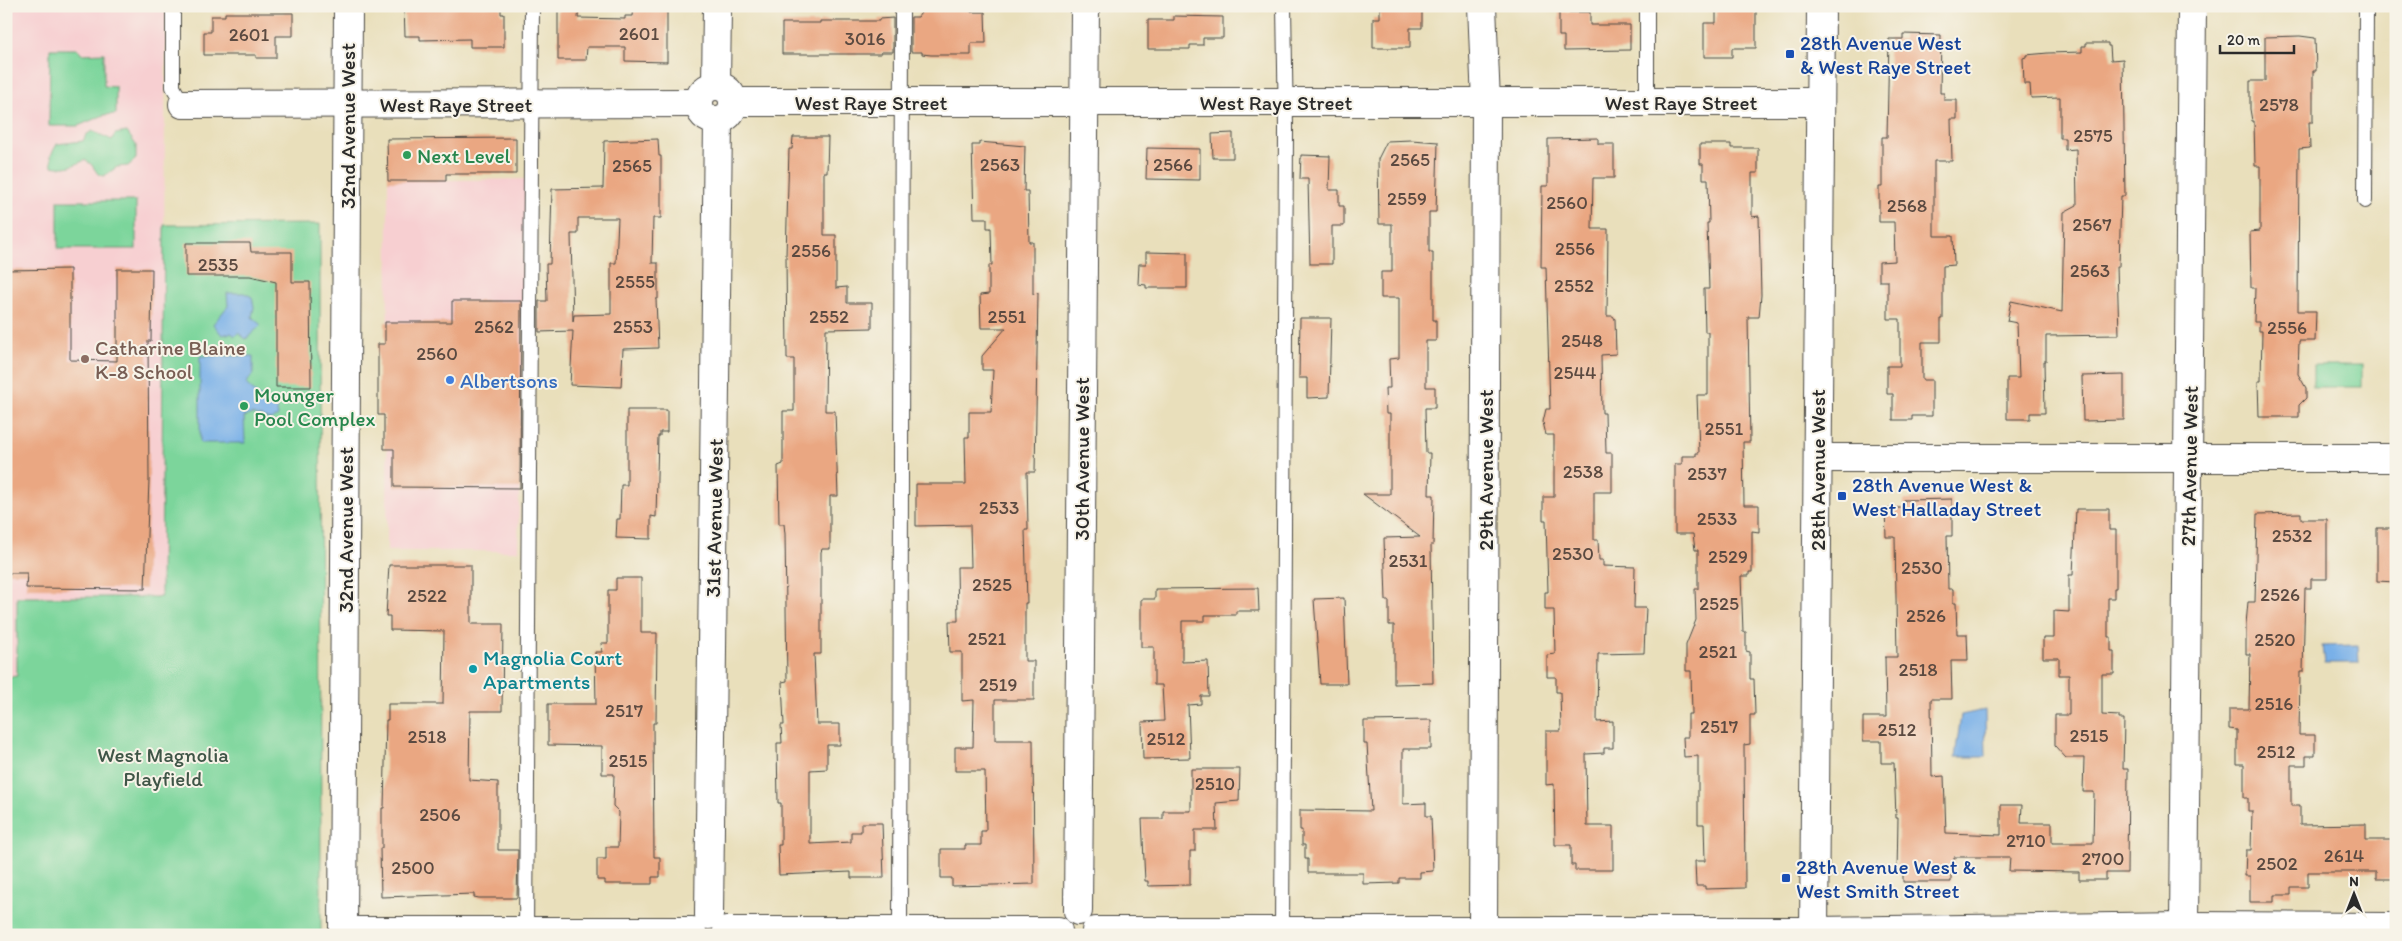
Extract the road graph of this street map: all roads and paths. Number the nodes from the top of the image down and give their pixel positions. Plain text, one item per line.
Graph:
1 (173, 6) edge
2 (348, 6) edge
3 (532, 6) edge
4 (717, 6) edge
5 (902, 6) edge
6 (1085, 6) edge
7 (1284, 6) edge
8 (1482, 6) edge
9 (1647, 6) edge
10 (1821, 6) edge
11 (2192, 6) edge
12 (2366, 6) edge
13 (1286, 102) junction
14 (1486, 102) junction
15 (1647, 102) junction
16 (1819, 102) junction
17 (717, 103) junction
18 (901, 103) junction
19 (1083, 103) junction
20 (183, 104) joint
21 (347, 104) junction
22 (531, 104) junction
23 (2365, 200) dead end
24 (1818, 458) junction
25 (2188, 458) junction
26 (2396, 458) edge
27 (1090, 925) edge
28 (2184, 926) junction
29 (2396, 927) edge
30 (710, 929) edge
31 (343, 933) edge
32 (526, 933) edge
33 (900, 933) edge
34 (1059, 933) edge
35 (1282, 933) edge
36 (1483, 933) edge
37 (1814, 933) edge

1 - 20 lane
2 - 21 street, 32nd Avenue West
3 - 22 lane
4 - 17 street, 31st Avenue West
5 - 18 lane
6 - 19 street, 30th Avenue West
7 - 13 lane
8 - 14 street, 29th Avenue West
9 - 15 lane
10 - 16 street, 28th Avenue West
11 - 25 street, 27th Avenue West
12 - 23 lane
13 - 14 street, West Raye Street
13 - 19 street, West Raye Street
13 - 35 lane
14 - 15 street, West Raye Street
14 - 36 street, 29th Avenue West
15 - 16 street, West Raye Street
16 - 24 street, 28th Avenue West
17 - 18 street, West Raye Street
17 - 22 street, West Raye Street
17 - 30 street, 31st Avenue West
18 - 19 street, West Raye Street
18 - 33 lane
19 - 27 street, 30th Avenue West
20 - 21 street, West Raye Street
21 - 22 street, West Raye Street
21 - 31 street, 32nd Avenue West
22 - 32 lane
24 - 25 street
24 - 37 street, 28th Avenue West
25 - 26 street
25 - 28 street, 27th Avenue West
27 - 34 street
27 - 35 street
28 - 29 street
28 - 37 street
30 - 32 street
30 - 33 street
31 - 32 street
33 - 34 street
35 - 36 street
36 - 37 street

